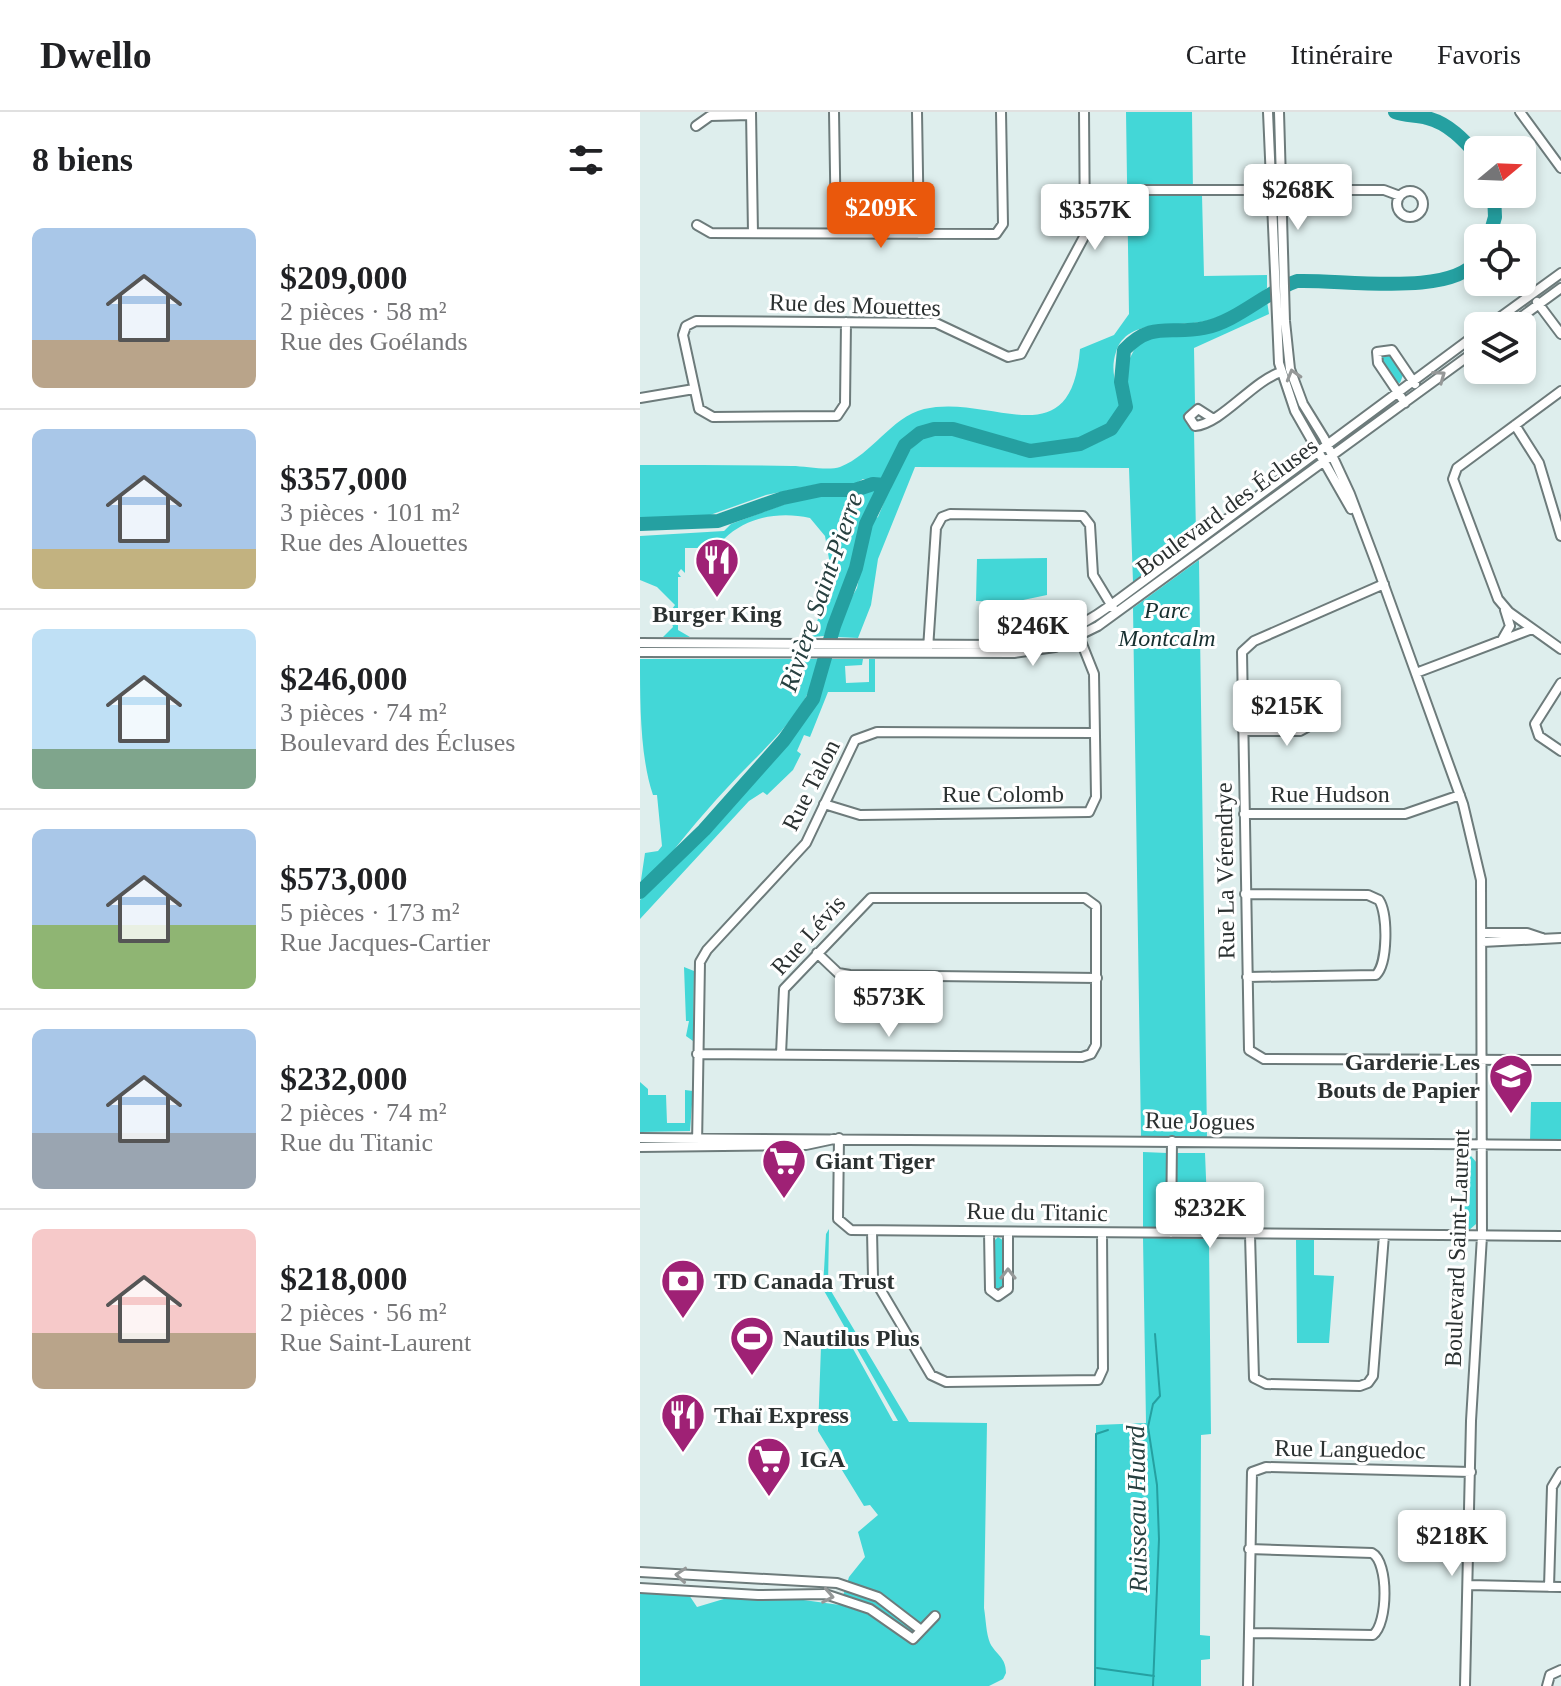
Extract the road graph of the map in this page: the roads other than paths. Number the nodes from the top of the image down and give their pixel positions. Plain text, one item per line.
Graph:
1 (834, 112) edge
2 (917, 112) edge
3 (1001, 112) edge
4 (1084, 112) edge
5 (1268, 112) edge
6 (1279, 112) edge
7 (1520, 112) edge
8 (751, 114) edge
9 (696, 126) dead end
10 (1561, 168) edge
11 (1281, 189) junction
12 (1086, 190) junction
13 (1271, 190) junction
14 (1400, 196) dead end
15 (697, 225) dead end
16 (753, 233) junction
17 (836, 233) junction
18 (919, 234) junction
19 (1561, 273) edge
20 (1561, 288) edge
21 (1536, 292) edge
22 (1531, 296) edge
23 (1533, 296) edge
24 (1539, 304) junction
25 (1508, 312) edge
26 (1528, 312) edge
27 (846, 322) junction
28 (1561, 334) edge
29 (1464, 344) edge
30 (1464, 359) edge
31 (1281, 372) junction
32 (1413, 382) junction
33 (694, 389) junction
34 (1561, 391) edge
35 (1397, 392) junction
36 (1420, 392) junction
37 (640, 398) edge
38 (1405, 403) junction
39 (1212, 418) dead end
40 (1515, 425) junction
41 (1323, 448) junction
42 (1328, 458) junction
43 (1561, 536) edge
44 (1384, 584) junction
45 (1114, 609) junction
46 (1505, 609) junction
47 (1532, 629) junction
48 (1078, 633) junction
49 (640, 643) edge
50 (1497, 644) junction
51 (820, 648) junction
52 (928, 649) junction
53 (1561, 649) edge
54 (640, 652) edge
55 (1416, 673) junction
56 (1561, 683) edge
57 (1318, 721) dead end
58 (1243, 731) junction
59 (1095, 733) junction
60 (1561, 751) edge
61 (1460, 795) junction
62 (824, 804) junction
63 (1244, 814) junction
64 (1245, 894) junction
65 (1482, 937) junction
66 (1561, 938) edge
67 (817, 953) junction
68 (1247, 977) junction
69 (1097, 978) junction
70 (697, 1054) junction
71 (781, 1054) junction
72 (1483, 1059) junction
73 (1561, 1060) edge
74 (640, 1138) edge
75 (839, 1138) junction
76 (697, 1141) junction
77 (1172, 1141) junction
78 (1482, 1144) junction
79 (1561, 1145) edge
80 (640, 1147) edge
81 (872, 1231) junction
82 (989, 1232) junction
83 (1008, 1232) junction
84 (1102, 1233) junction
85 (1171, 1233) junction
86 (1250, 1235) junction
87 (1384, 1235) junction
88 (1482, 1236) junction
89 (1561, 1236) edge
90 (1471, 1472) junction
91 (1561, 1472) edge
92 (1249, 1549) junction
93 (640, 1572) edge
94 (1468, 1585) junction
95 (1549, 1587) junction
96 (1561, 1587) edge
97 (640, 1588) edge
98 (935, 1616) dead end
99 (921, 1630) junction
100 (1249, 1633) junction
101 (1561, 1670) edge
102 (1248, 1686) edge
103 (1465, 1686) edge
104 (1547, 1686) edge

1 - 17 street
2 - 18 street
3 - 18 street
4 - 12 street
5 - 13 street, Boulevard Saint-Laurent
6 - 11 street, Boulevard Saint-Laurent
7 - 10 street
8 - 9 street
8 - 16 street
11 - 13 street
11 - 14 street
41 -> 11 street, Boulevard Saint-Laurent
12 - 13 street
12 - 27 street, Rue des Mouettes
13 - 31 street, Boulevard Saint-Laurent
15 - 16 street
16 - 17 street
17 - 18 street
19 - 21 street
20 - 24 street
22 - 25 street
23 - 24 street
24 - 26 street
24 - 28 street
27 - 33 street, Rue des Mouettes
27 - 33 street
29 - 32 street, Boulevard des Écluses
36 -> 30 street, Boulevard des Écluses
31 - 39 street
31 - 41 street, Boulevard Saint-Laurent
32 - 35 street, Boulevard des Écluses
32 - 35 street
32 - 36 street
33 - 37 street
34 - 40 street
35 - 38 street
35 - 41 street, Boulevard des Écluses
36 - 38 street, Boulevard des Écluses
38 - 42 street, Boulevard des Écluses
40 - 43 street
40 - 46 street
41 - 42 street, Boulevard Saint-Laurent
41 - 45 street, Boulevard des Écluses
42 - 44 street, Boulevard Saint-Laurent
42 - 45 street, Boulevard des Écluses
44 - 55 street, Boulevard Saint-Laurent
44 - 58 street, Rue La Vérendrye
45 - 48 street, Boulevard des Écluses
45 - 52 street
46 - 47 street
46 - 50 street
47 - 50 street
47 - 53 street
48 - 52 street, Boulevard des Écluses
48 - 59 street, Rue Colomb
49 - 51 street, Boulevard des Écluses
50 - 55 street
51 - 52 street, Boulevard des Écluses
51 - 54 street, Boulevard des Écluses
55 - 61 street, Boulevard Saint-Laurent
56 - 60 street
57 - 58 street
58 - 63 street, Rue La Vérendrye
59 - 62 street, Rue Talon
59 - 62 street, Rue Colomb
61 - 63 street, Rue Hudson
61 - 65 street, Boulevard Saint-Laurent
62 - 70 street, Rue Talon
63 - 64 street, Rue La Vérendrye
64 - 68 street, Rue La Vérendrye
64 - 68 street
65 - 66 street
65 - 72 street, Boulevard Saint-Laurent
67 - 69 street
67 - 69 street, Rue Lévis
67 - 71 street, Rue Lévis
68 - 72 street, Rue La Vérendrye
69 - 71 street
70 - 71 street
70 - 76 street, Rue Talon
72 - 73 street
72 - 78 street, Boulevard Saint-Laurent
74 - 76 street, Rue Jogues
75 - 76 street, Rue Jogues
75 - 77 street, Rue Jogues
75 - 81 street, Rue du Titanic
76 - 80 street, Rue Jogues
77 - 78 street, Rue Jogues
77 - 85 street
78 - 79 street, Rue Jogues
78 - 88 street, Boulevard Saint-Laurent
81 - 82 street, Rue du Titanic
81 - 84 street
82 - 83 street, Rue du Titanic
82 -> 83 street
83 - 84 street, Rue du Titanic
84 - 85 street, Rue du Titanic
85 - 86 street, Rue du Titanic
86 - 87 street, Rue du Titanic
86 - 87 street
87 - 88 street, Rue du Titanic
88 - 89 street, Rue du Titanic
88 - 90 street, Boulevard Saint-Laurent
90 - 92 street, Rue Languedoc
90 - 94 street, Boulevard Saint-Laurent
91 - 95 street
92 - 100 street, Rue Languedoc
92 - 100 street
99 -> 93 street
94 - 95 street
94 - 103 street, Boulevard Saint-Laurent
95 - 96 street
97 -> 99 street
98 - 99 street
100 - 102 street, Rue Languedoc
101 - 104 street

